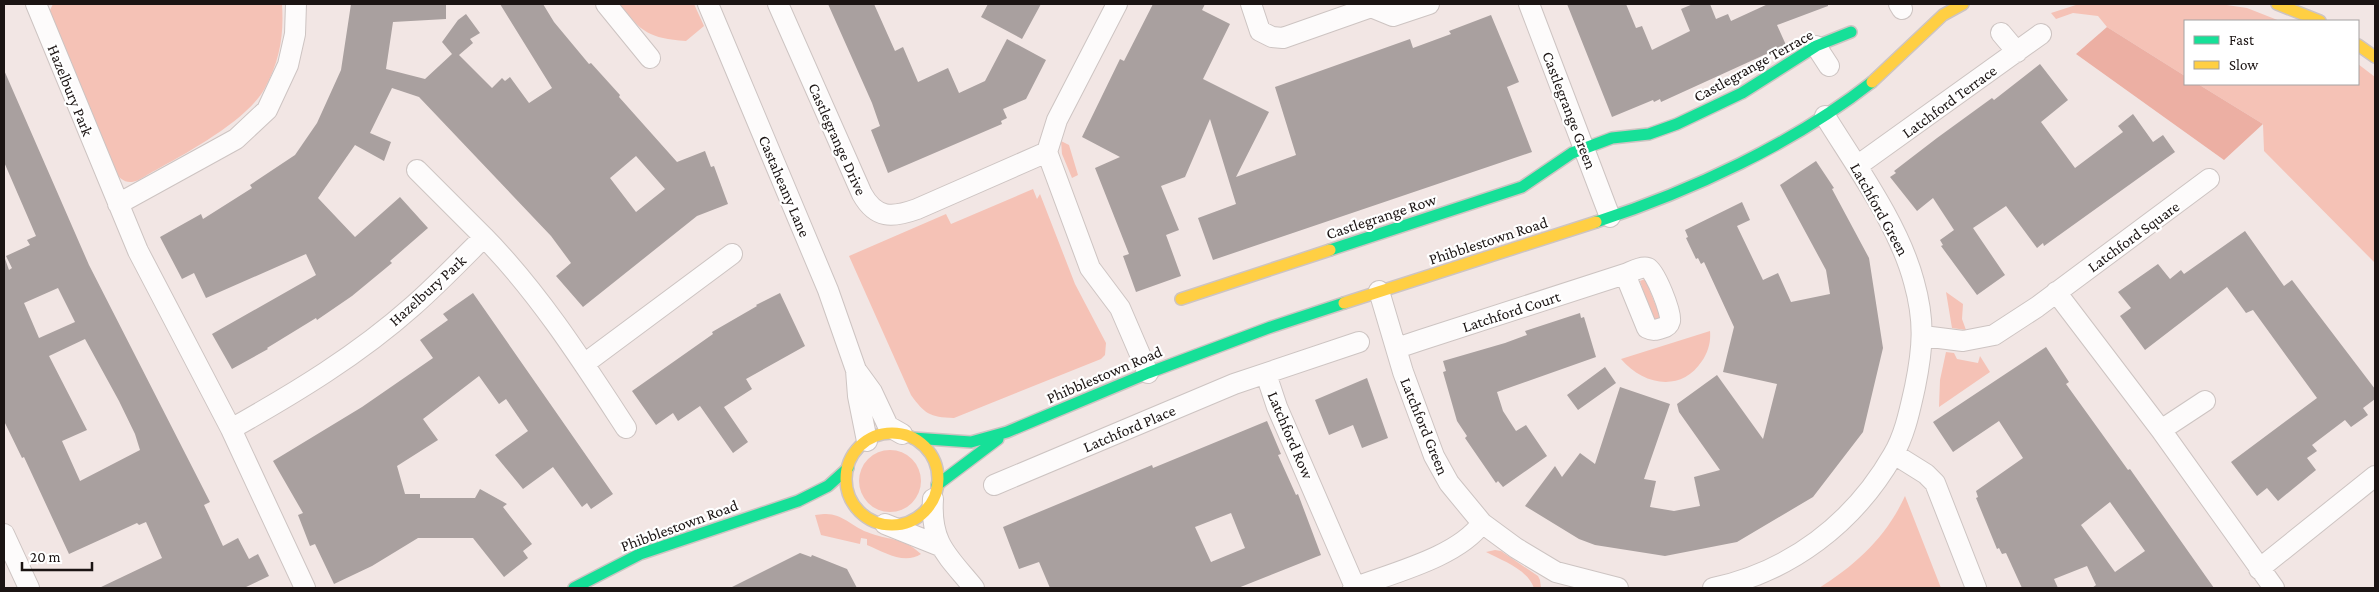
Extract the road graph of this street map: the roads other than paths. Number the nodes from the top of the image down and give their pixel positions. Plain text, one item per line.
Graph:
1 (36, 4) edge
2 (296, 4) edge
3 (606, 4) edge
4 (708, 4) edge
5 (778, 4) edge
6 (1116, 4) edge
7 (1429, 4) edge
8 (1529, 4) edge
9 (1949, 4) edge
10 (1963, 4) edge
11 (2277, 4) edge
12 (1253, 12) edge
13 (1943, 15) junction
14 (2317, 20) edge
15 (1851, 32) dead end
16 (2001, 33) dead end
17 (2041, 34) dead end
18 (1816, 46) junction
19 (2359, 46) edge
20 (2017, 52) junction
21 (2375, 57) edge
22 (650, 58) dead end
23 (1829, 66) dead end
24 (1825, 116) junction
25 (1584, 148) junction
26 (1047, 152) junction
27 (1857, 166) junction
28 (418, 170) dead end
29 (2209, 179) dead end
30 (118, 204) junction
31 (1610, 217) junction
32 (484, 237) junction
33 (732, 254) dead end
34 (1625, 274) dead end
35 (1379, 291) junction
36 (2056, 292) junction
37 (1181, 299) dead end
38 (1923, 336) junction
39 (1360, 342) dead end
40 (1397, 348) junction
41 (584, 364) junction
42 (856, 370) junction
43 (1148, 373) junction
44 (1266, 374) junction
45 (2205, 401) dead end
46 (231, 428) junction
47 (626, 428) dead end
48 (2161, 430) junction
49 (1007, 432) junction
50 (907, 436) junction
51 (866, 441) junction
52 (1894, 454) junction
53 (848, 468) junction
54 (2375, 476) edge
55 (994, 485) dead end
56 (935, 492) junction
57 (798, 501) junction
58 (816, 502) dead end
59 (844, 508) dead end
60 (861, 513) junction
61 (1482, 523) junction
62 (885, 524) junction
63 (4, 534) edge
64 (940, 546) junction
65 (2259, 569) junction
66 (1555, 580) edge
67 (29, 588) edge
68 (305, 588) edge
69 (574, 588) edge
70 (974, 588) edge
71 (1354, 588) edge
72 (1618, 588) edge
73 (1713, 588) edge
74 (1976, 588) edge
75 (2274, 588) edge

1 - 30 street, Hazelbury Park
2 - 30 street
3 - 22 street
4 - 42 street, Castaheany Lane
5 - 26 street, Castlegrange Drive
6 - 26 street
7 - 12 street
8 - 25 street, Castlegrange Green
9 - 13 street, Phibblestown Road
10 - 13 street, Phibblestown Road
11 - 14 street
13 - 24 street, Phibblestown Road
15 - 18 street, Castlegrange Terrace
16 - 20 street
17 - 20 street, Latchford Terrace
18 - 23 street
18 - 25 street, Castlegrange Terrace
19 - 21 street
20 - 27 street, Latchford Terrace
24 - 27 street, Latchford Green
24 - 31 street, Phibblestown Road
25 - 31 street, Castlegrange Green
25 - 37 street, Castlegrange Row
26 - 43 street
27 - 38 street, Latchford Green
28 - 32 street
29 - 36 street, Latchford Square
30 - 46 street, Hazelbury Park
31 - 35 street, Phibblestown Road
32 - 41 street
32 - 46 street, Hazelbury Park
33 - 41 street
34 - 40 street, Latchford Court
35 - 40 street, Latchford Green
35 - 43 street, Phibblestown Road
36 - 38 street, Latchford Square
36 - 48 street
38 - 52 street, Latchford Green
39 - 44 street, Latchford Row
40 - 61 street, Latchford Green
41 - 47 street
42 - 50 street, Castaheany Lane
42 - 51 street, Castaheany Lane
43 - 49 street, Phibblestown Road
44 - 55 street, Latchford Place
44 - 71 street, Latchford Row
45 - 48 street
46 - 68 street, Hazelbury Park
48 - 65 street
49 - 50 street, Phibblestown Road
49 - 56 street, Phibblestown Road
50 - 51 street
50 - 56 street
51 - 53 street
52 - 73 street, Latchford Green
52 - 74 street
53 - 57 street, Phibblestown Road
53 - 60 street
54 - 65 street
56 - 62 street
56 - 64 street
57 - 58 street, Phibblestown Road
57 - 69 street, Phibblestown Road
59 - 60 street
60 - 62 street
61 - 66 street, Latchford Green
61 - 71 street, Latchford Row
62 - 64 street
63 - 67 street
64 - 70 street
65 - 75 street
66 - 72 street, Latchford Green

